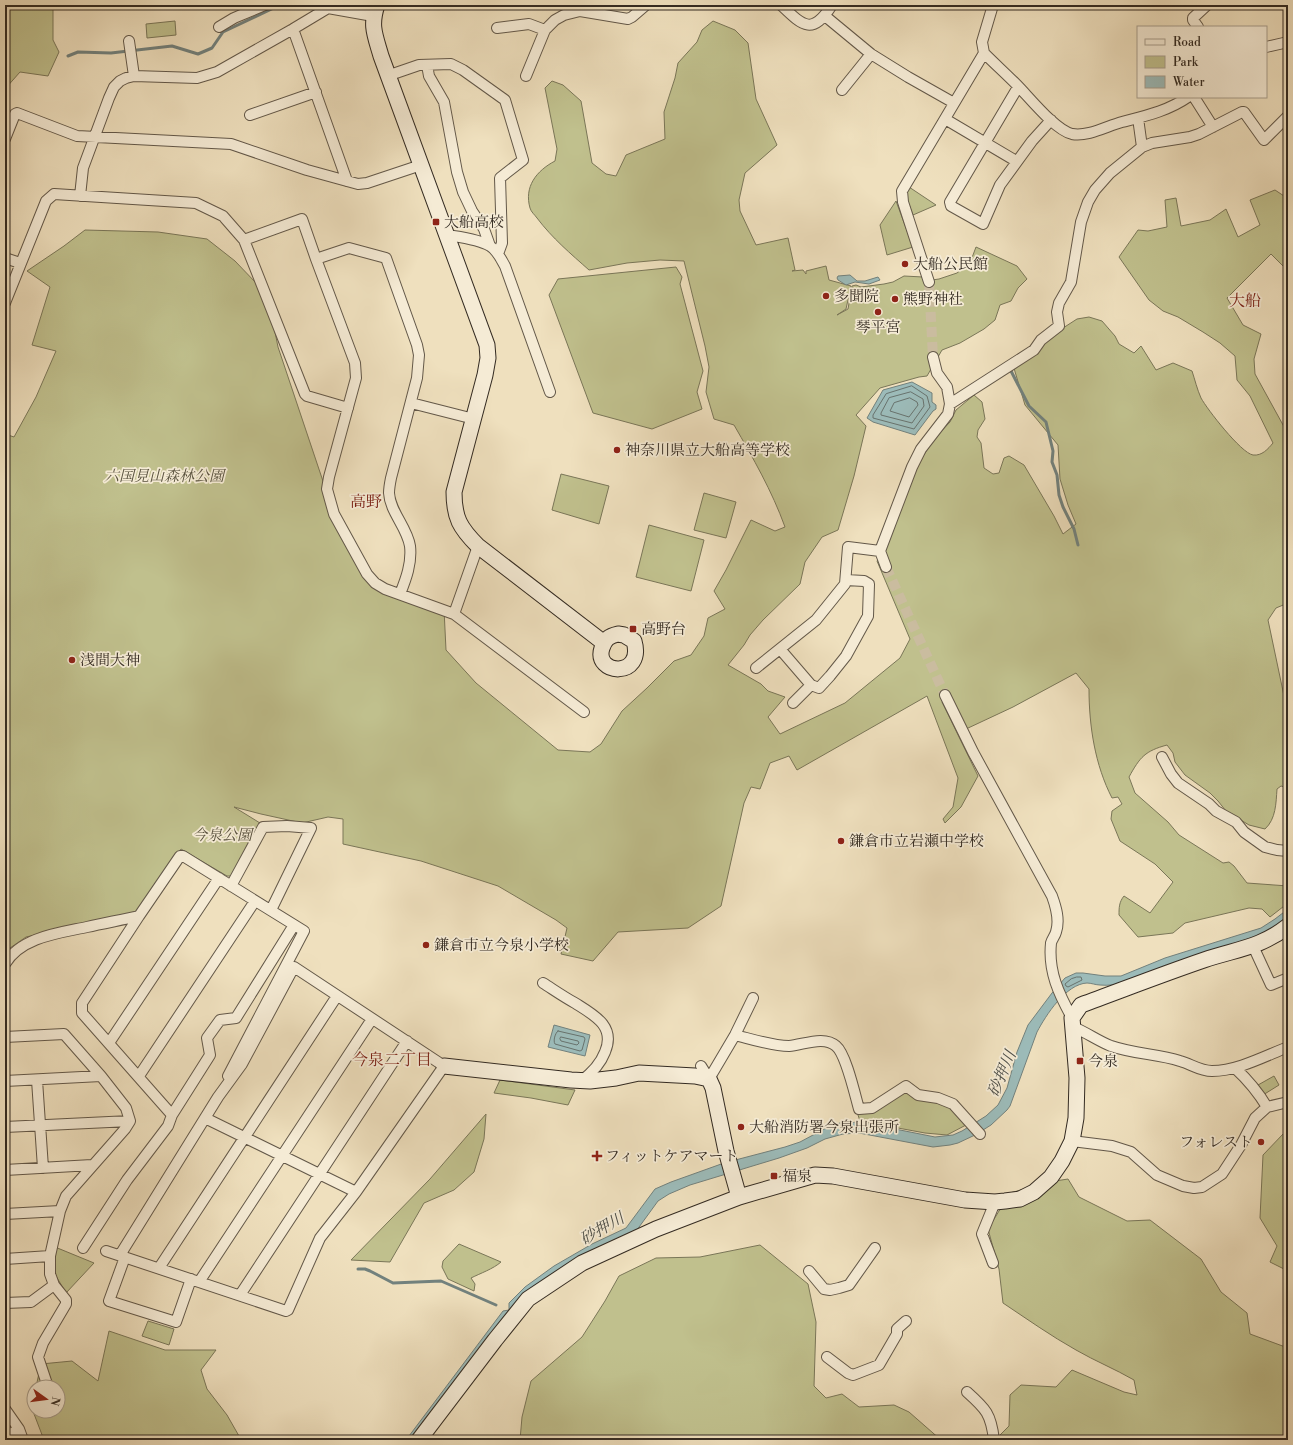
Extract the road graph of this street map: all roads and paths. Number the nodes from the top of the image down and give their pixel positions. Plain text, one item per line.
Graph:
1 (265, 5) edge
2 (646, 5) edge
3 (780, 5) edge
4 (832, 5) edge
5 (993, 5) edge
6 (1207, 5) edge
7 (327, 7) edge
8 (375, 11) edge
9 (825, 16) junction
10 (1197, 26) edge
11 (219, 27) dead end
12 (497, 28) dead end
13 (293, 29) junction
14 (545, 30) junction
15 (130, 41) dead end
16 (1288, 42) edge
17 (1267, 47) edge
18 (984, 53) junction
19 (872, 54) junction
20 (427, 65) junction
21 (134, 76) junction
22 (387, 76) junction
23 (526, 76) dead end
24 (1018, 87) junction
25 (842, 90) dead end
26 (316, 92) junction
27 (1186, 98) edge
28 (1195, 98) edge
29 (954, 103) junction
30 (250, 115) dead end
31 (1288, 116) edge
32 (1138, 118) junction
33 (944, 119) junction
34 (1051, 120) junction
35 (1213, 127) junction
36 (94, 137) junction
37 (5, 139) edge
38 (984, 142) junction
39 (1142, 147) junction
40 (1016, 161) junction
41 (421, 165) junction
42 (347, 181) junction
43 (80, 196) junction
44 (447, 235) junction
45 (244, 240) junction
46 (490, 246) junction
47 (498, 254) junction
48 (5, 258) edge
49 (316, 259) junction
50 (20, 263) junction
51 (929, 282) tunnel mouth
52 (5, 303) edge
53 (933, 357) tunnel mouth
54 (550, 392) dead end
55 (411, 403) junction
56 (950, 404) junction
57 (348, 408) junction
58 (474, 419) junction
59 (478, 546) junction
60 (880, 551) junction
61 (886, 567) tunnel mouth
62 (846, 580) junction
63 (400, 594) junction
64 (454, 614) junction
65 (604, 642) dead end
66 (780, 649) junction
67 (756, 668) dead end
68 (811, 685) junction
69 (945, 695) tunnel mouth
70 (793, 703) dead end
71 (584, 712) dead end
72 (1162, 757) dead end
73 (1288, 851) edge
74 (218, 878) junction
75 (231, 886) junction
76 (255, 901) junction
77 (271, 910) junction
78 (139, 916) junction
79 (294, 925) junction
80 (1288, 926) edge
81 (1253, 946) junction
82 (5, 964) edge
83 (1288, 978) edge
84 (543, 983) dead end
85 (337, 996) junction
86 (752, 998) dead end
87 (372, 1019) junction
88 (1072, 1022) junction
89 (735, 1035) junction
90 (5, 1037) edge
91 (407, 1041) junction
92 (109, 1043) junction
93 (1288, 1047) edge
94 (444, 1066) junction
95 (1234, 1068) junction
96 (705, 1073) junction
97 (101, 1076) junction
98 (139, 1076) junction
99 (37, 1080) junction
100 (5, 1081) edge
101 (581, 1081) junction
102 (218, 1097) junction
103 (1288, 1102) edge
104 (1267, 1107) junction
105 (172, 1115) junction
106 (205, 1118) junction
107 (130, 1121) junction
108 (40, 1125) junction
109 (5, 1127) edge
110 (980, 1134) dead end
111 (244, 1137) junction
112 (1072, 1141) junction
113 (282, 1156) junction
114 (92, 1165) junction
115 (43, 1168) junction
116 (5, 1170) edge
117 (320, 1174) junction
118 (356, 1192) junction
119 (739, 1197) junction
120 (995, 1202) junction
121 (60, 1211) junction
122 (5, 1214) edge
123 (83, 1248) dead end
124 (875, 1248) dead end
125 (106, 1251) dead end
126 (50, 1256) junction
127 (122, 1256) junction
128 (5, 1259) edge
129 (993, 1263) dead end
130 (159, 1268) junction
131 (809, 1271) dead end
132 (195, 1280) junction
133 (54, 1285) junction
134 (240, 1295) junction
135 (5, 1303) edge
136 (906, 1321) dead end
137 (827, 1357) dead end
138 (45, 1379) edge
139 (967, 1392) dead end
140 (5, 1409) edge
141 (19, 1429) junction
142 (5, 1437) edge
143 (23, 1440) edge
144 (419, 1440) edge
145 (994, 1440) edge

1 - 11 street
2 - 14 street
3 - 9 street
4 - 9 street
5 - 18 street
6 - 10 street
7 - 8 street
7 - 13 street
8 - 22 street
9 - 19 street
12 - 14 street
13 - 21 street
13 - 26 street
14 - 23 street
15 - 21 street
16 - 17 street
18 - 24 street
18 - 29 street
19 - 25 street
19 - 29 street
20 - 22 street
20 - 46 street
20 - 47 street
21 - 36 street
22 - 41 street
24 - 34 street
24 - 38 street
26 - 30 street
26 - 42 street
27 - 32 street
28 - 35 street
29 - 33 street
31 - 35 street
32 - 34 street
32 - 39 street
33 - 38 street
33 - 51 street
34 - 40 street
35 - 39 street
36 - 37 street
36 - 42 street
36 - 43 street
38 - 40 street
38 - 40 street
39 - 56 street
41 - 42 street
41 - 44 street
43 - 45 street
43 - 50 street
44 - 46 street
44 - 58 street
45 - 49 street
45 - 57 street
46 - 47 street
47 - 54 street
48 - 50 street
49 - 55 street
49 - 57 street
50 - 52 street
53 - 56 street
55 - 58 street
55 - 63 street
56 - 60 street
57 - 63 street
58 - 59 street
59 - 64 street
59 - 65 street
60 - 61 street
60 - 62 street
62 - 66 street
62 - 68 street
63 - 64 street
64 - 71 street
66 - 67 street
66 - 68 street
68 - 70 street
69 - 88 street
72 - 73 street
74 - 75 street
74 - 78 street
74 - 92 street
75 - 76 street
75 - 77 street
76 - 77 street
76 - 98 street
77 - 79 street
78 - 82 street
78 - 92 street
79 - 102 street
79 - 105 street
80 - 81 street
81 - 83 street
81 - 88 street
84 - 101 street
85 - 87 street
85 - 102 street
85 - 111 street
86 - 89 street
87 - 91 street
87 - 113 street
88 - 95 street
88 - 112 street
89 - 96 street
89 - 110 street
90 - 97 street
91 - 94 street
91 - 117 street
92 - 98 street
93 - 95 street
94 - 101 street
94 - 118 street
95 - 104 street
96 - 101 street
96 - 119 street
97 - 99 street
97 - 107 street
98 - 105 street
99 - 100 street
99 - 108 street
102 - 106 street
103 - 104 street
104 - 112 street
105 - 123 street
106 - 111 street
106 - 127 street
107 - 108 street
107 - 114 street
108 - 109 street
108 - 115 street
111 - 113 street
111 - 130 street
112 - 120 street
113 - 117 street
113 - 132 street
114 - 115 street
114 - 121 street
115 - 116 street
117 - 118 street
117 - 134 street
118 - 134 street
119 - 120 street
119 - 144 street
120 - 129 street
121 - 122 street
121 - 126 street
124 - 131 street
125 - 127 street
126 - 128 street
126 - 133 street
127 - 130 street
127 - 132 street
130 - 132 street
132 - 134 street
133 - 135 street
133 - 138 street
136 - 137 street
139 - 145 street
140 - 141 street
141 - 142 street
141 - 143 street

